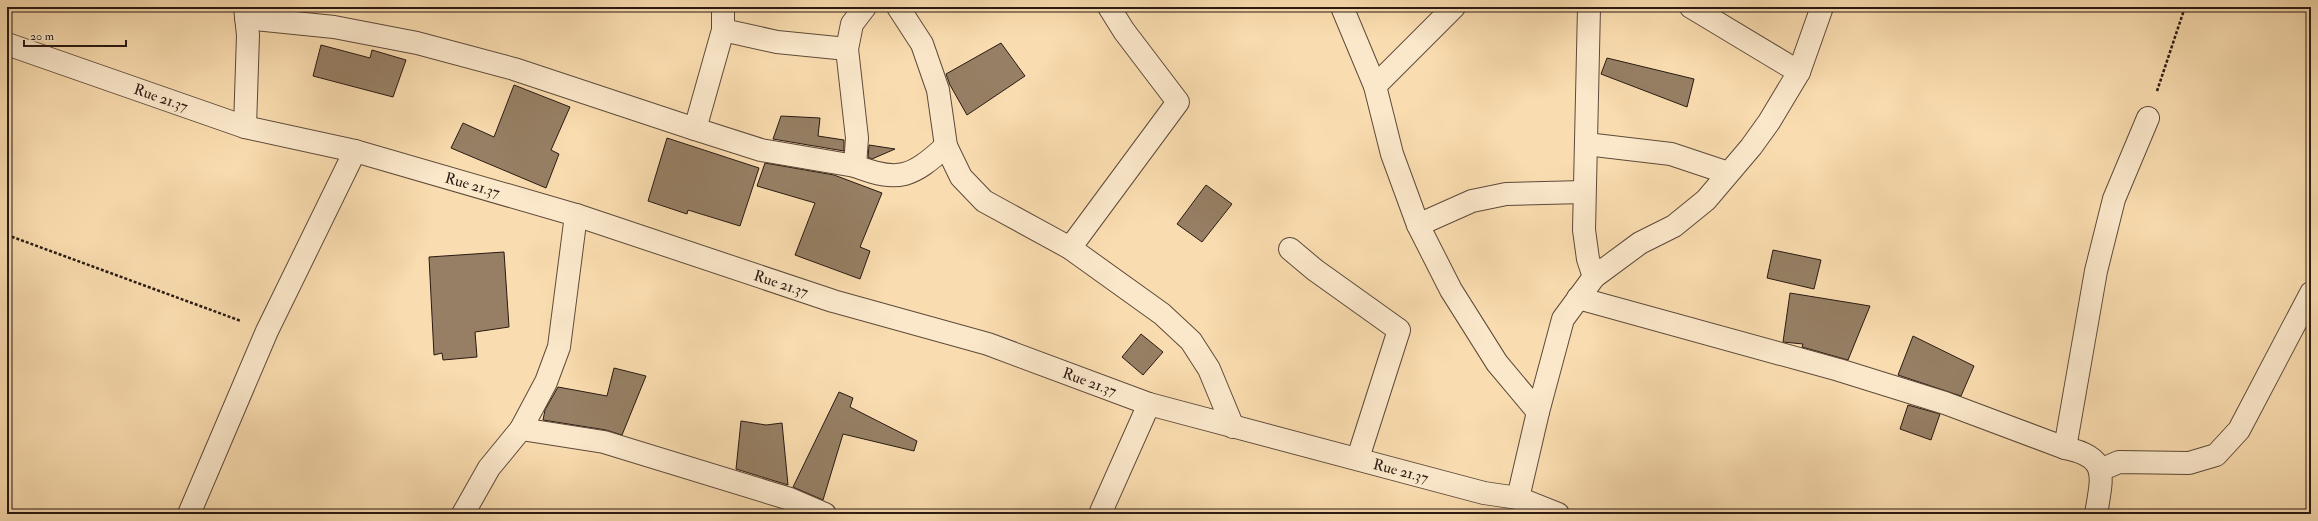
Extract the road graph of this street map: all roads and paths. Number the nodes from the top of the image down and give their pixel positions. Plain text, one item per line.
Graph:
1 (723, 7) edge
2 (865, 7) edge
3 (898, 7) edge
4 (1109, 7) edge
5 (1342, 7) edge
6 (1454, 7) edge
7 (1589, 7) edge
8 (1692, 7) edge
9 (2185, 7) edge
10 (1816, 10) edge
11 (246, 12) edge
12 (723, 30) junction
13 (7, 44) edge
14 (847, 49) junction
15 (1799, 72) junction
16 (1375, 86) junction
17 (2148, 118) joint
18 (245, 127) junction
19 (695, 129) junction
20 (1586, 144) junction
21 (946, 146) junction
22 (355, 151) junction
23 (855, 166) junction
24 (1728, 173) junction
25 (1584, 192) junction
26 (576, 215) junction
27 (1418, 225) junction
28 (7, 235) edge
29 (1070, 248) junction
30 (1290, 249) dead end
31 (1594, 277) junction
32 (2311, 293) edge
33 (1578, 298) junction
34 (267, 331) junction
35 (1149, 404) junction
36 (1538, 412) junction
37 (1233, 427) junction
38 (521, 429) junction
39 (2065, 448) junction
40 (1358, 458) junction
41 (2100, 470) junction
42 (1518, 498) junction
43 (1545, 512) edge
44 (189, 514) edge
45 (463, 514) edge
46 (825, 514) edge
47 (1100, 514) edge
48 (2096, 514) edge

1 - 12 street
2 - 14 street
3 - 21 street
4 - 29 street
5 - 16 street
6 - 16 street
7 - 20 street
8 - 15 street
9 - 17 path
10 - 15 street
11 - 18 street
11 - 19 street
12 - 14 street
12 - 19 street
13 - 18 street, Rue 21.37
14 - 23 street
15 - 24 street
16 - 27 street
17 - 39 street
18 - 22 street, Rue 21.37
19 - 23 street
20 - 24 street
20 - 25 street
21 - 23 street
21 - 29 street
22 - 26 street, Rue 21.37
22 - 34 street
24 - 31 street
25 - 27 street
25 - 31 street
26 - 35 street, Rue 21.37
26 - 38 street
27 - 36 street
28 - 34 path
29 - 37 street
30 - 40 street
31 - 33 street
32 - 41 street
33 - 36 street
33 - 39 street
34 - 44 street
35 - 37 street, Rue 21.37
35 - 47 street
36 - 42 street
37 - 40 street, Rue 21.37
38 - 45 street
38 - 46 street
39 - 41 street
40 - 42 street, Rue 21.37
41 - 48 street
42 - 43 street, Rue 21.37

